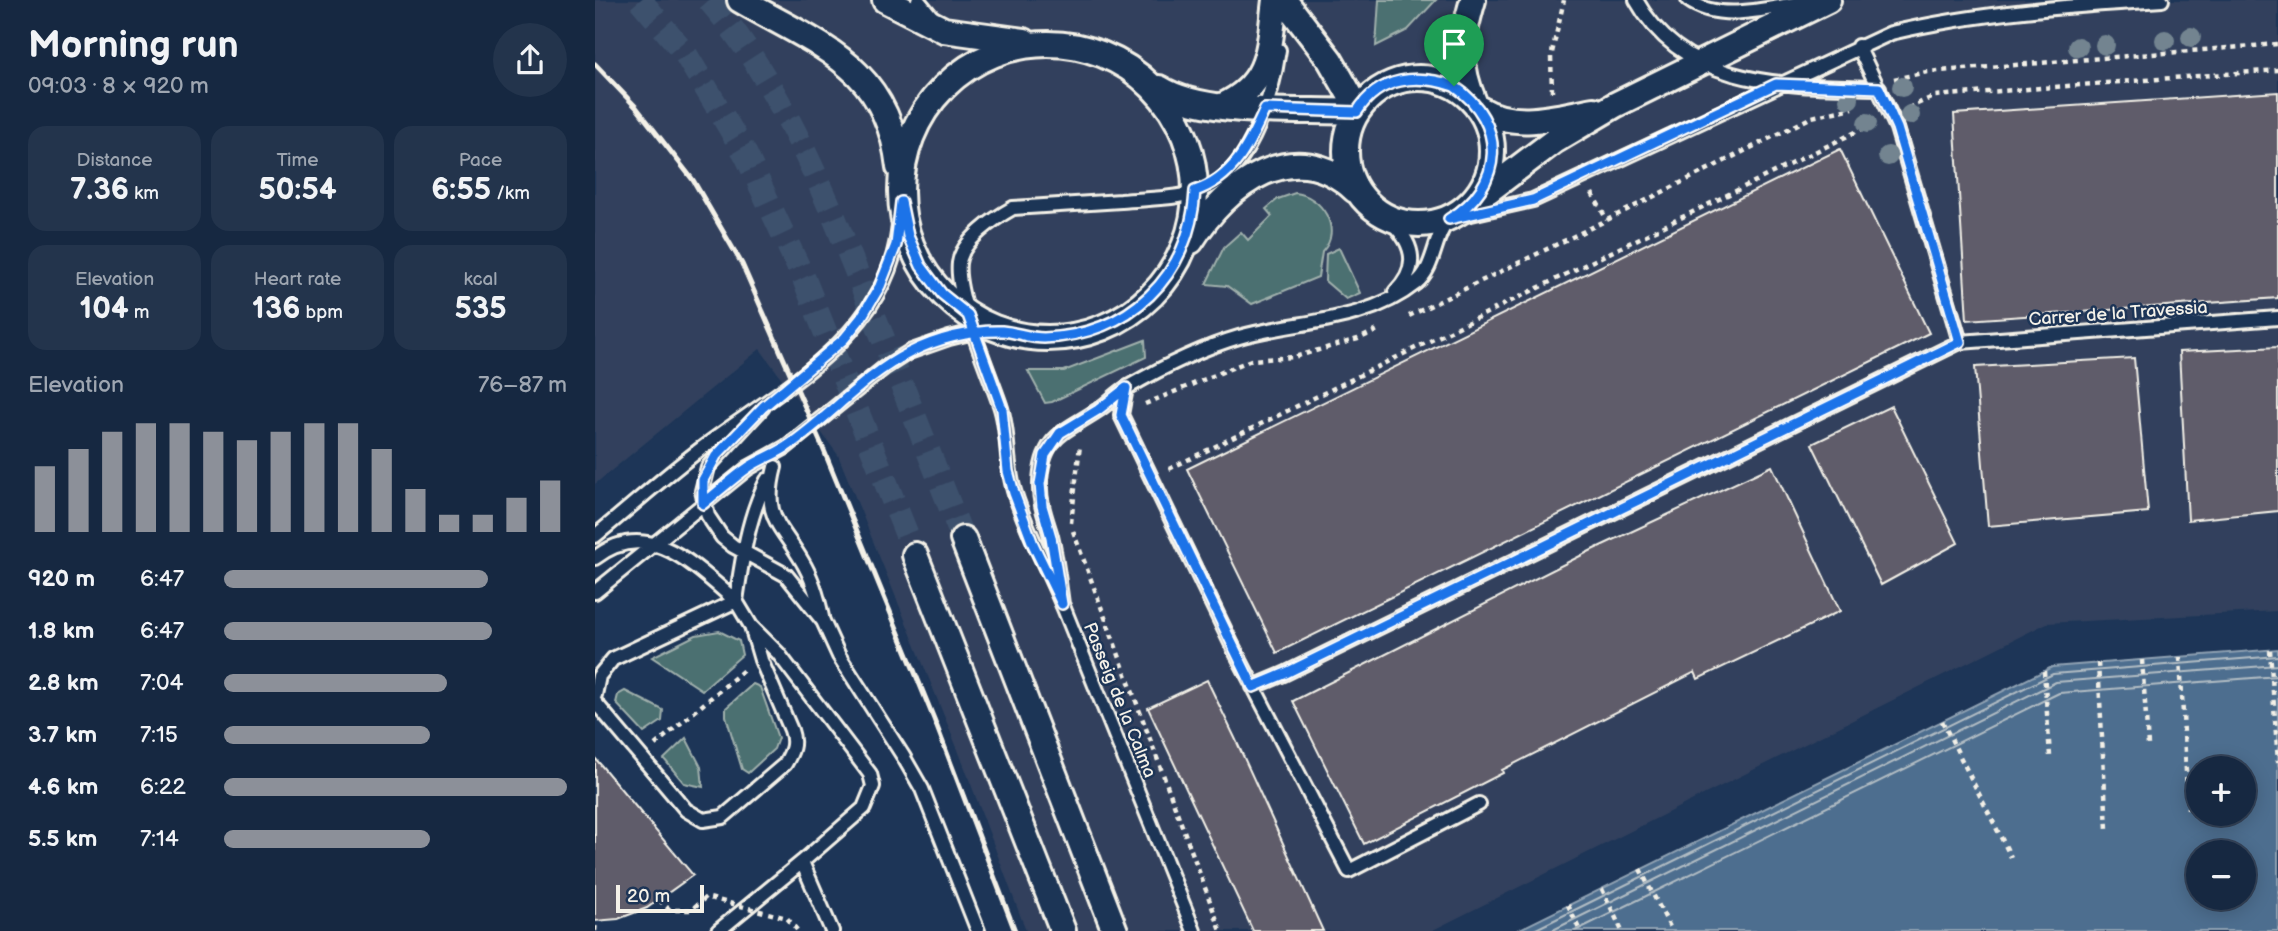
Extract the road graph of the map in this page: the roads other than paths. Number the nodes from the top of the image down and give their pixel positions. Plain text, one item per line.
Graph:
1 (740, 0) edge
2 (884, 0) edge
3 (919, 0) edge
4 (1276, 0) edge
5 (1284, 0) edge
6 (1473, 0) edge
7 (1636, 0) edge
8 (1688, 0) edge
9 (1821, 0) edge
10 (1828, 0) edge
11 (2162, 0) edge
12 (944, 30) junction
13 (1038, 43) junction
14 (1858, 46) junction
15 (1703, 63) junction
16 (1145, 79) junction
17 (1776, 84) junction
18 (1879, 88) junction
19 (1615, 105) junction
20 (1222, 106) junction
21 (1477, 106) junction
22 (1265, 109) junction
23 (1358, 111) junction
24 (1195, 191) junction
25 (901, 192) junction
26 (1359, 195) junction
27 (1471, 204) junction
28 (1388, 219) junction
29 (1449, 219) junction
30 (1171, 271) junction
31 (1384, 301) junction
32 (2278, 318) edge
33 (971, 324) junction
34 (1960, 342) junction
35 (1126, 388) junction
36 (763, 407) junction
37 (786, 447) junction
38 (775, 467) junction
39 (703, 504) junction
40 (595, 536) edge
41 (963, 539) tunnel mouth
42 (655, 544) junction
43 (743, 552) junction
44 (915, 555) tunnel mouth
45 (595, 558) edge
46 (595, 592) edge
47 (736, 601) junction
48 (1062, 604) junction
49 (823, 621) junction
50 (751, 626) junction
51 (1253, 687) junction
52 (596, 699) edge
53 (1479, 804) dead end
54 (802, 862) junction
55 (718, 931) edge
56 (832, 931) edge
57 (978, 931) edge
58 (1062, 931) edge
59 (1115, 931) edge
60 (1194, 931) edge

1 - 25 street
2 - 12 street
3 - 12 lane
4 - 20 street
4 - 22 lane, Passeig de la Calma
5 - 23 street
6 - 21 street
7 - 15 lane
8 - 9 lane
10 - 15 street
11 - 14 lane
12 - 13 street
13 - 16 street
13 - 25 street
14 - 17 lane
14 - 18 lane
15 - 17 lane
15 - 19 street
16 - 20 street
16 - 24 street
17 - 18 lane
17 - 29 lane
18 - 34 lane
19 - 21 street
19 - 27 street
20 - 22 street
21 - 23 street
21 - 27 street
22 - 23 street
22 - 24 lane, Passeig de la Calma
23 - 26 street
24 - 30 street
24 - 33 lane, Passeig de la Calma
25 - 33 street
25 - 36 lane
26 - 28 street
26 - 30 street
27 - 29 street
28 - 29 street
28 - 31 lane
29 - 31 lane
30 - 33 street
31 - 35 lane
32 - 34 lane, Carrer de la Travessia
33 - 37 lane
33 - 48 lane, Passeig de la Calma
34 - 51 lane, Carrer de la Travessia
35 - 48 lane
35 - 51 lane
36 - 39 lane
36 - 40 lane
37 - 38 lane
37 - 39 lane
38 - 43 lane
38 - 49 lane
39 - 42 lane
39 - 43 lane
41 - 59 street
42 - 45 lane
42 - 46 lane
42 - 47 lane
43 - 47 lane
43 - 49 lane
44 - 58 street
47 - 50 lane
47 - 52 lane
48 - 60 lane, Passeig de la Calma
49 - 57 lane
50 - 52 lane
50 - 54 lane
51 - 53 lane
54 - 55 lane
54 - 56 lane

